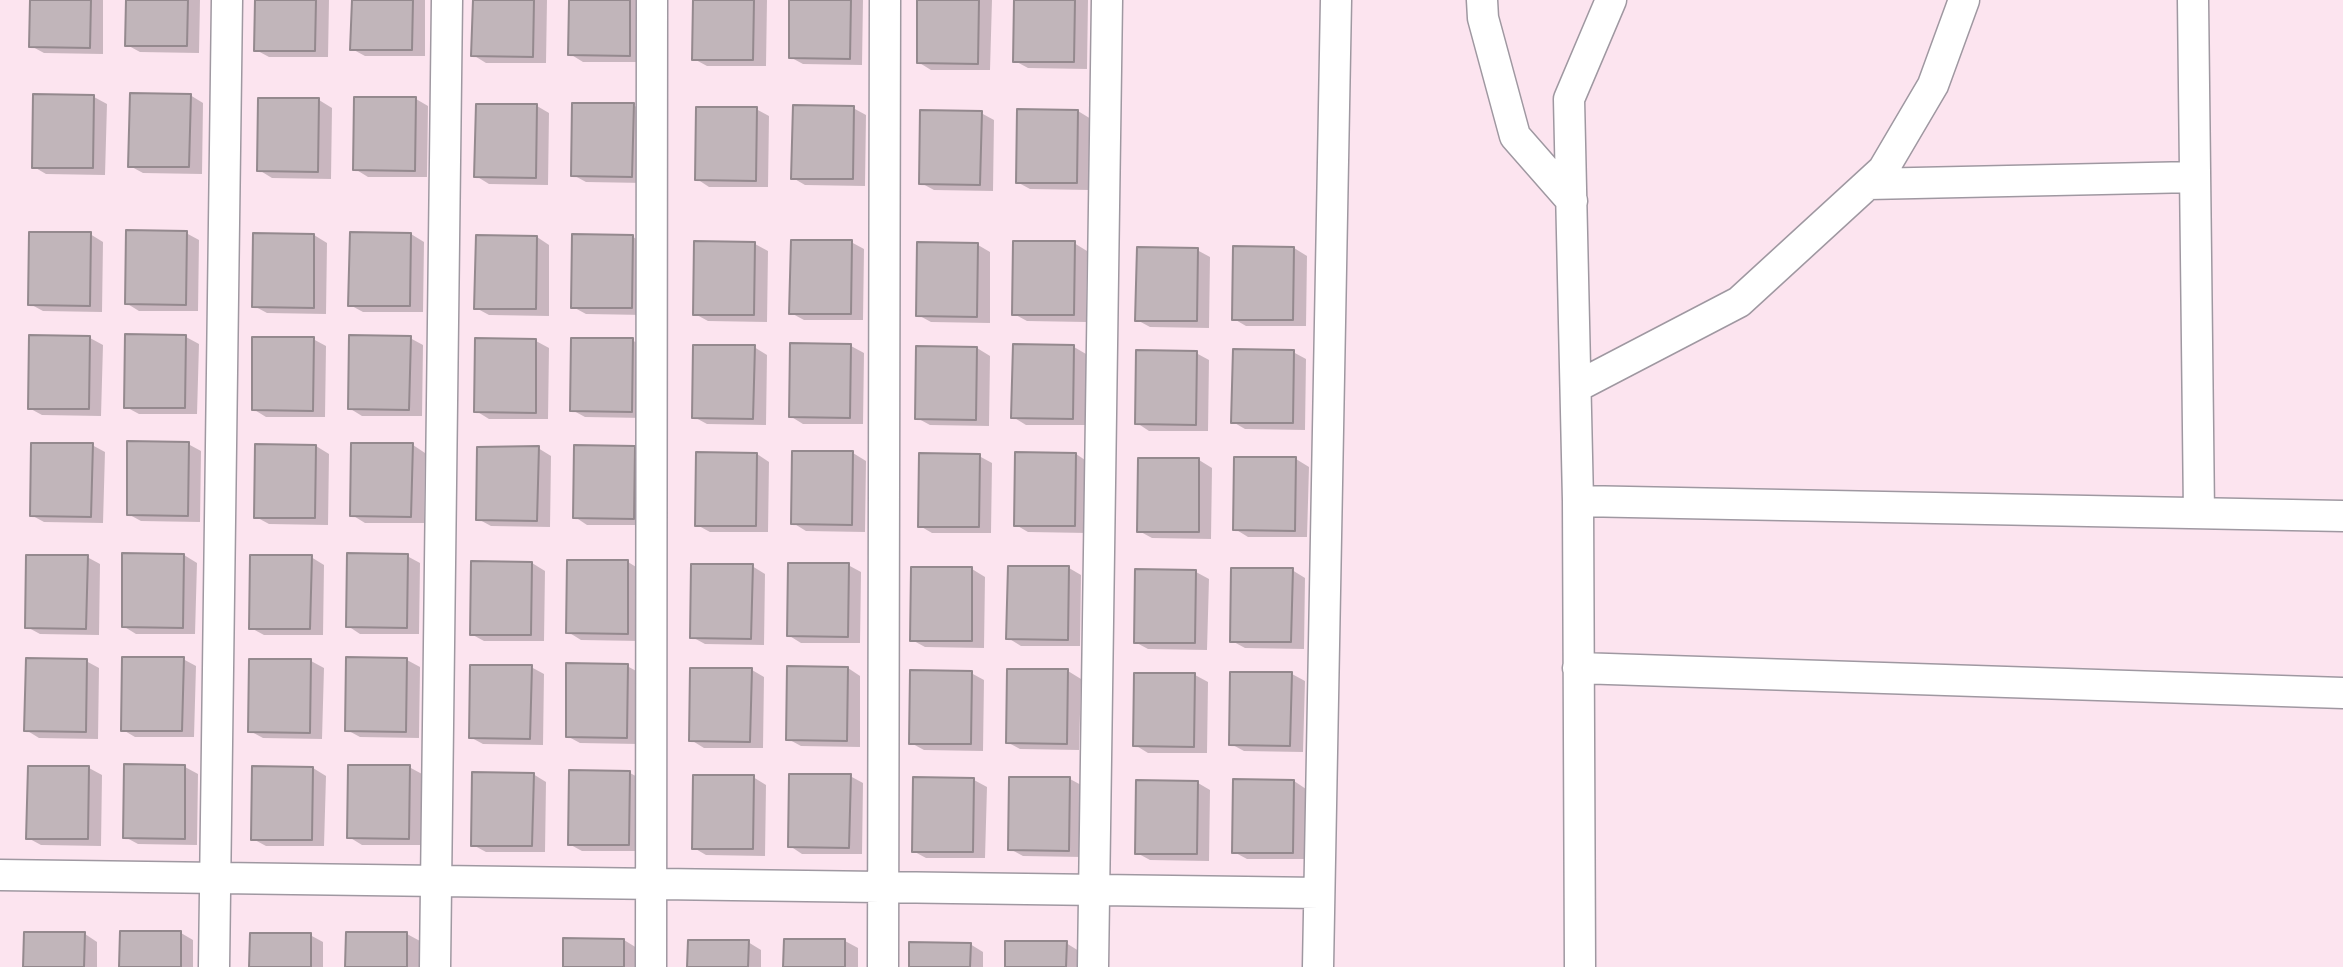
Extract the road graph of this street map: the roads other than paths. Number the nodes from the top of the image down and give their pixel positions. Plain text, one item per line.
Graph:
1 (227, 0) edge
2 (447, 0) edge
3 (652, 0) edge
4 (885, 0) edge
5 (1107, 0) edge
6 (1336, 0) edge
7 (1482, 0) edge
8 (1611, 0) edge
9 (1964, 0) edge
10 (2193, 0) edge
11 (2195, 177) junction
12 (1868, 184) junction
13 (1572, 201) junction
14 (1576, 387) junction
15 (1578, 500) junction
16 (2199, 513) junction
17 (2343, 516) edge
18 (1578, 668) junction
19 (2343, 693) edge
20 (0, 874) edge
21 (215, 877) junction
22 (436, 880) junction
23 (651, 883) junction
24 (883, 887) junction
25 (1094, 890) junction
26 (1319, 893) junction
27 (214, 967) edge
28 (435, 967) edge
29 (651, 967) edge
30 (883, 967) edge
31 (1093, 967) edge
32 (1318, 967) edge
33 (1580, 967) edge

1 - 21 street
2 - 22 street
3 - 23 street
4 - 24 street
5 - 25 street
6 - 26 street
7 - 13 street
8 - 13 street
9 - 12 street
10 - 11 street
11 - 12 street
11 - 16 street
12 - 14 street
13 - 14 street
14 - 15 street
15 - 16 street
15 - 18 street
16 - 17 street
18 - 19 street
18 - 33 street
20 - 21 street
21 - 22 street
21 - 27 street
22 - 23 street
22 - 28 street
23 - 24 street
23 - 29 street
24 - 25 street
24 - 30 street
25 - 26 street
25 - 31 street
26 - 32 street

